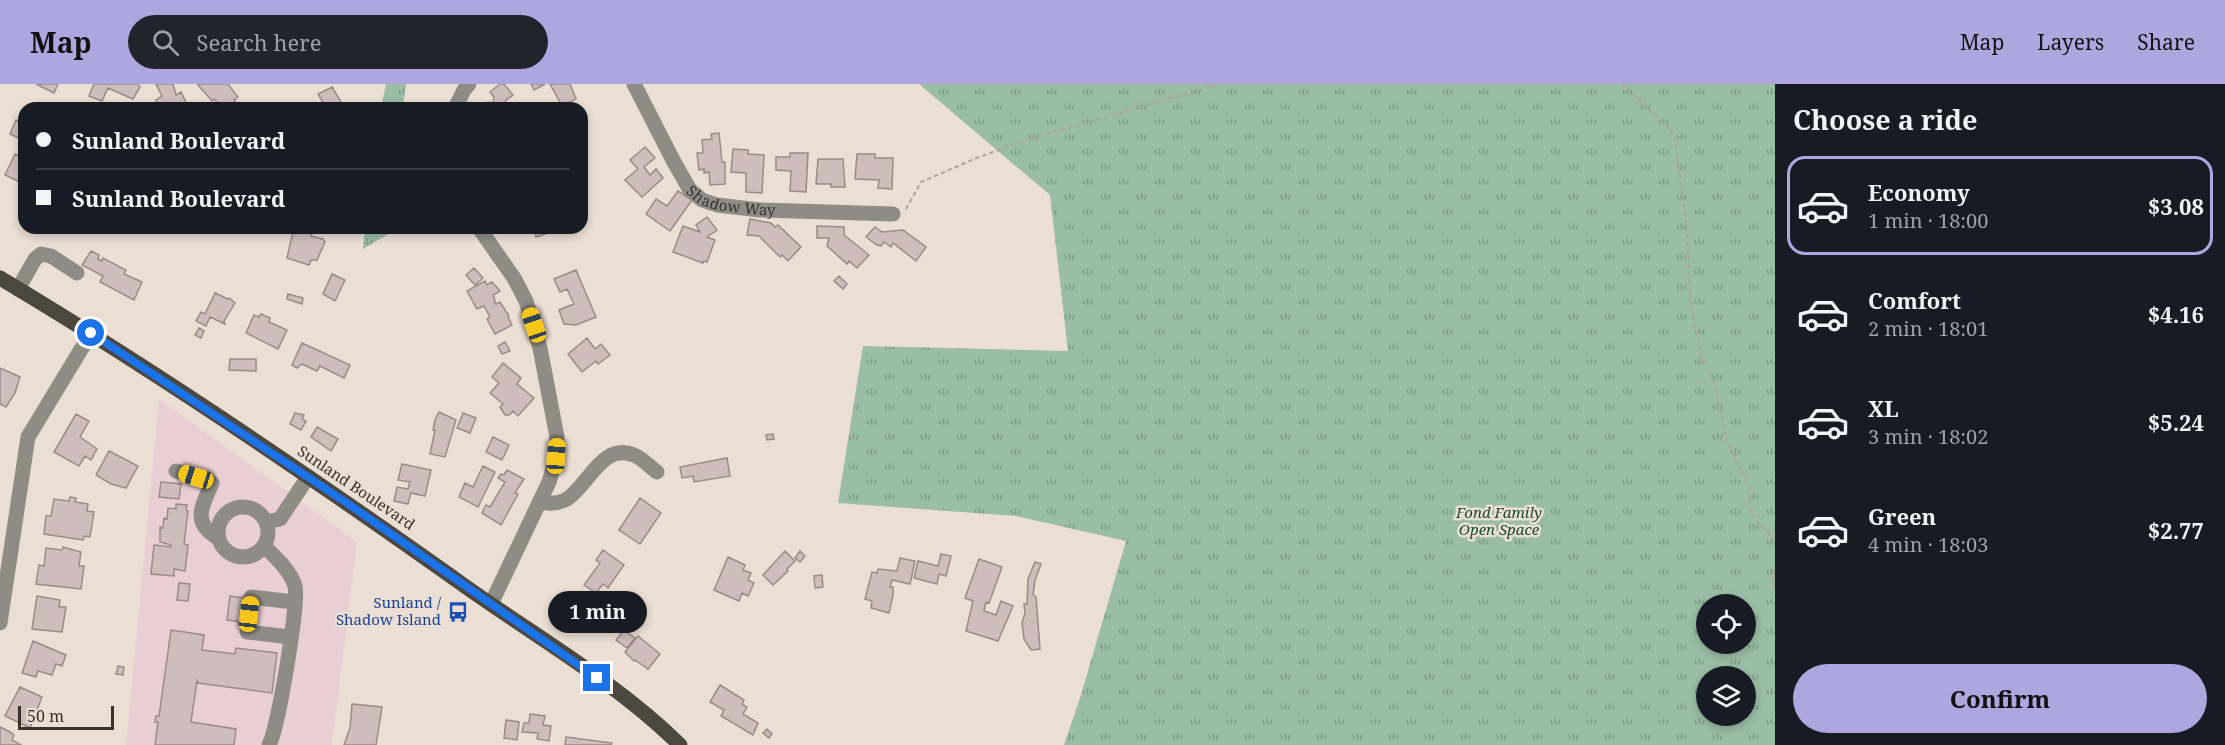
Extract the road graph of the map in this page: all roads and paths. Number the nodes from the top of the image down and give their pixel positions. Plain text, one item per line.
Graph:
1 (469, 84) edge
2 (634, 84) edge
3 (1219, 84) edge
4 (1622, 84) edge
5 (458, 102) edge
6 (893, 214) joint
7 (483, 234) edge
8 (77, 273) dead end
9 (0, 278) edge
10 (18, 289) junction
11 (91, 333) junction
12 (176, 471) dead end
13 (657, 472) dead end
14 (308, 477) junction
15 (540, 502) junction
16 (266, 522) junction
17 (218, 538) junction
18 (1775, 542) edge
19 (264, 546) junction
20 (1775, 569) edge
21 (1775, 591) edge
22 (294, 602) junction
23 (490, 604) junction
24 (0, 623) edge
25 (290, 638) junction
26 (269, 745) edge
27 (680, 745) edge

1 - 5 street
2 - 6 street, Shadow Way
3 - 6 path
4 - 18 path
7 - 15 street
8 - 10 street
9 - 10 main road, Sunland Boulevard
10 - 11 main road, Sunland Boulevard
11 - 14 main road, Sunland Boulevard
11 - 24 street
12 - 17 street
13 - 15 street
14 - 16 street
14 - 23 main road, Sunland Boulevard
15 - 23 street
16 - 17 street
16 - 19 street
17 - 19 street
19 - 22 street
20 - 21 path
22 - 25 street
22 - 25 street
23 - 27 main road, Sunland Boulevard
25 - 26 street

